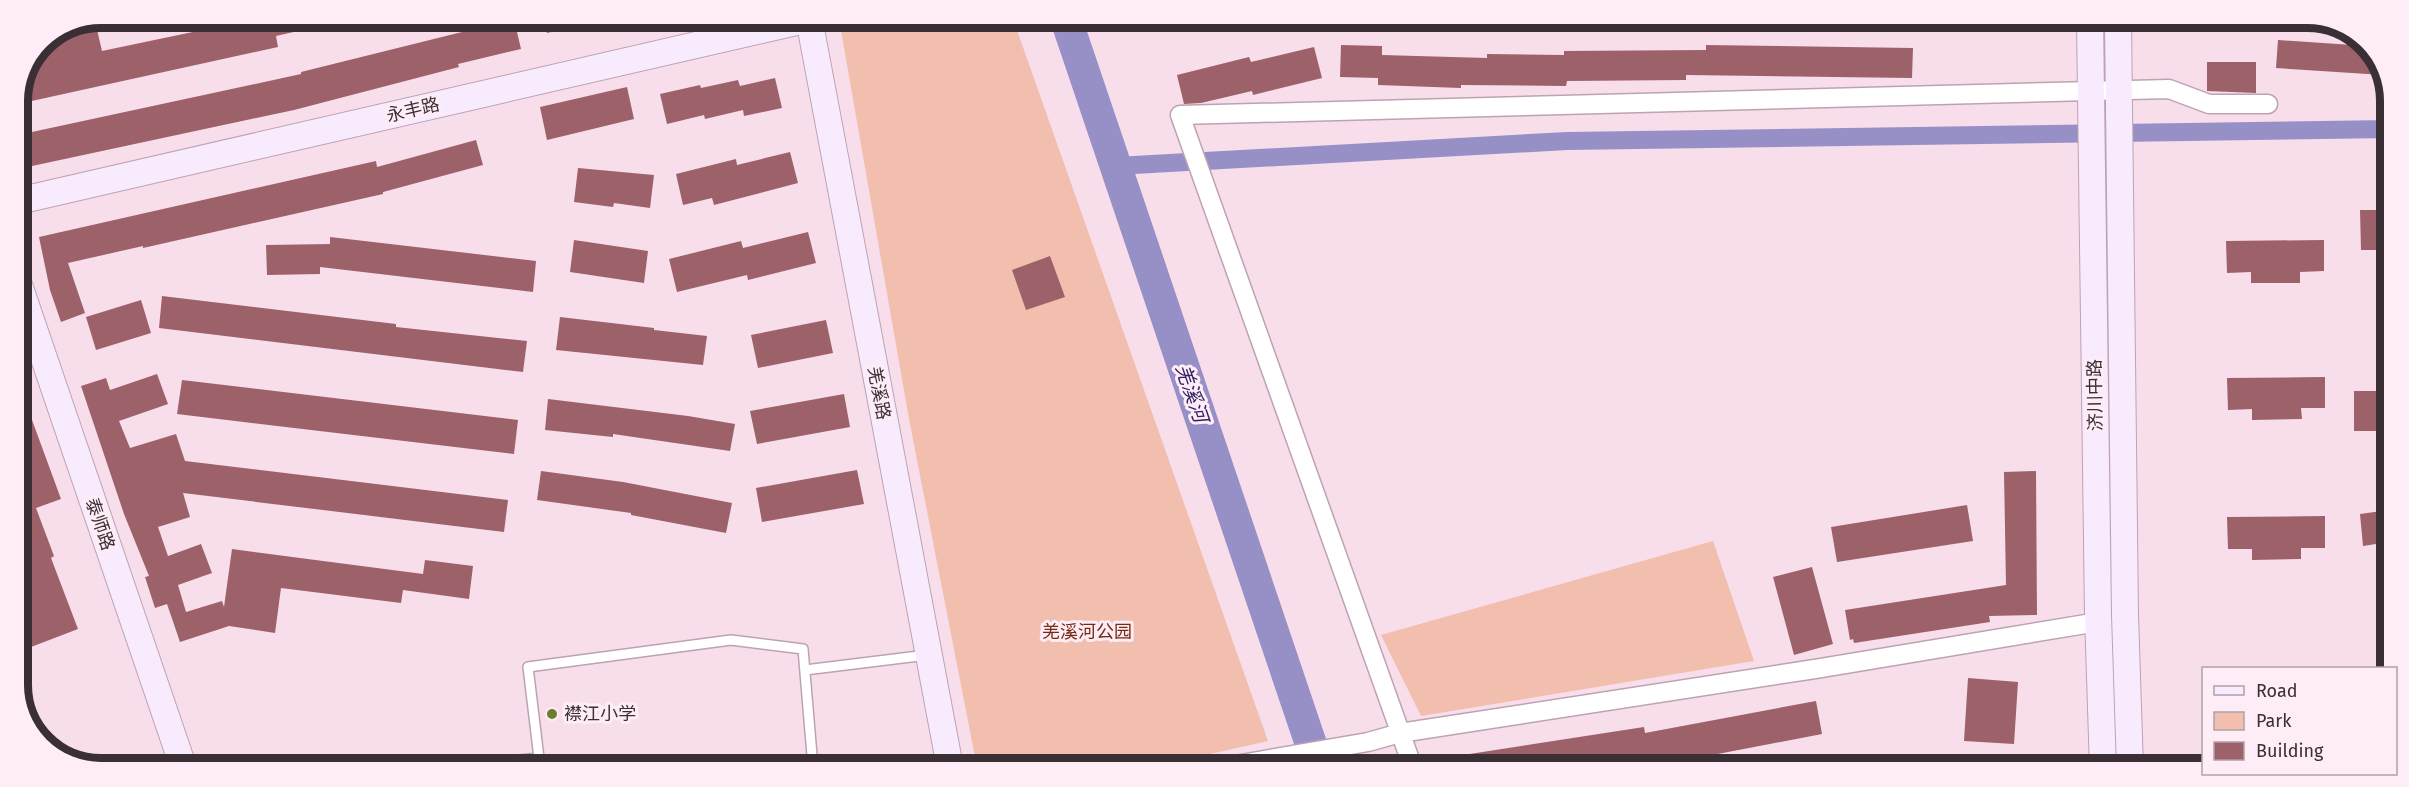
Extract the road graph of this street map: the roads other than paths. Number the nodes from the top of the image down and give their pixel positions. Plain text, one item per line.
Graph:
1 (770, 28) edge
2 (811, 28) edge
3 (2091, 28) edge
4 (2118, 28) edge
5 (2090, 97) junction
6 (2118, 97) junction
7 (2268, 104) dead end
8 (28, 199) edge
9 (28, 312) edge
10 (2098, 622) junction
11 (929, 655) junction
12 (805, 670) junction
13 (1400, 733) junction
14 (180, 758) edge
15 (539, 758) edge
16 (812, 758) edge
17 (948, 758) edge
18 (1276, 758) edge
19 (1409, 758) edge
20 (2103, 758) edge
21 (2130, 758) edge

1 - 8 street, 永丰路
2 - 11 street, 羌溪路
3 - 5 street, 济川中路
4 - 6 street, 济川中路
5 - 6 street
5 - 10 street, 济川中路
5 - 13 street
6 - 7 street
6 - 21 street, 济川中路
9 - 14 street, 泰师路
10 - 13 street
10 - 20 street, 济川中路
11 - 12 lane
11 - 17 street, 羌溪路
12 - 15 lane
12 - 16 lane
13 - 18 street
13 - 19 street

